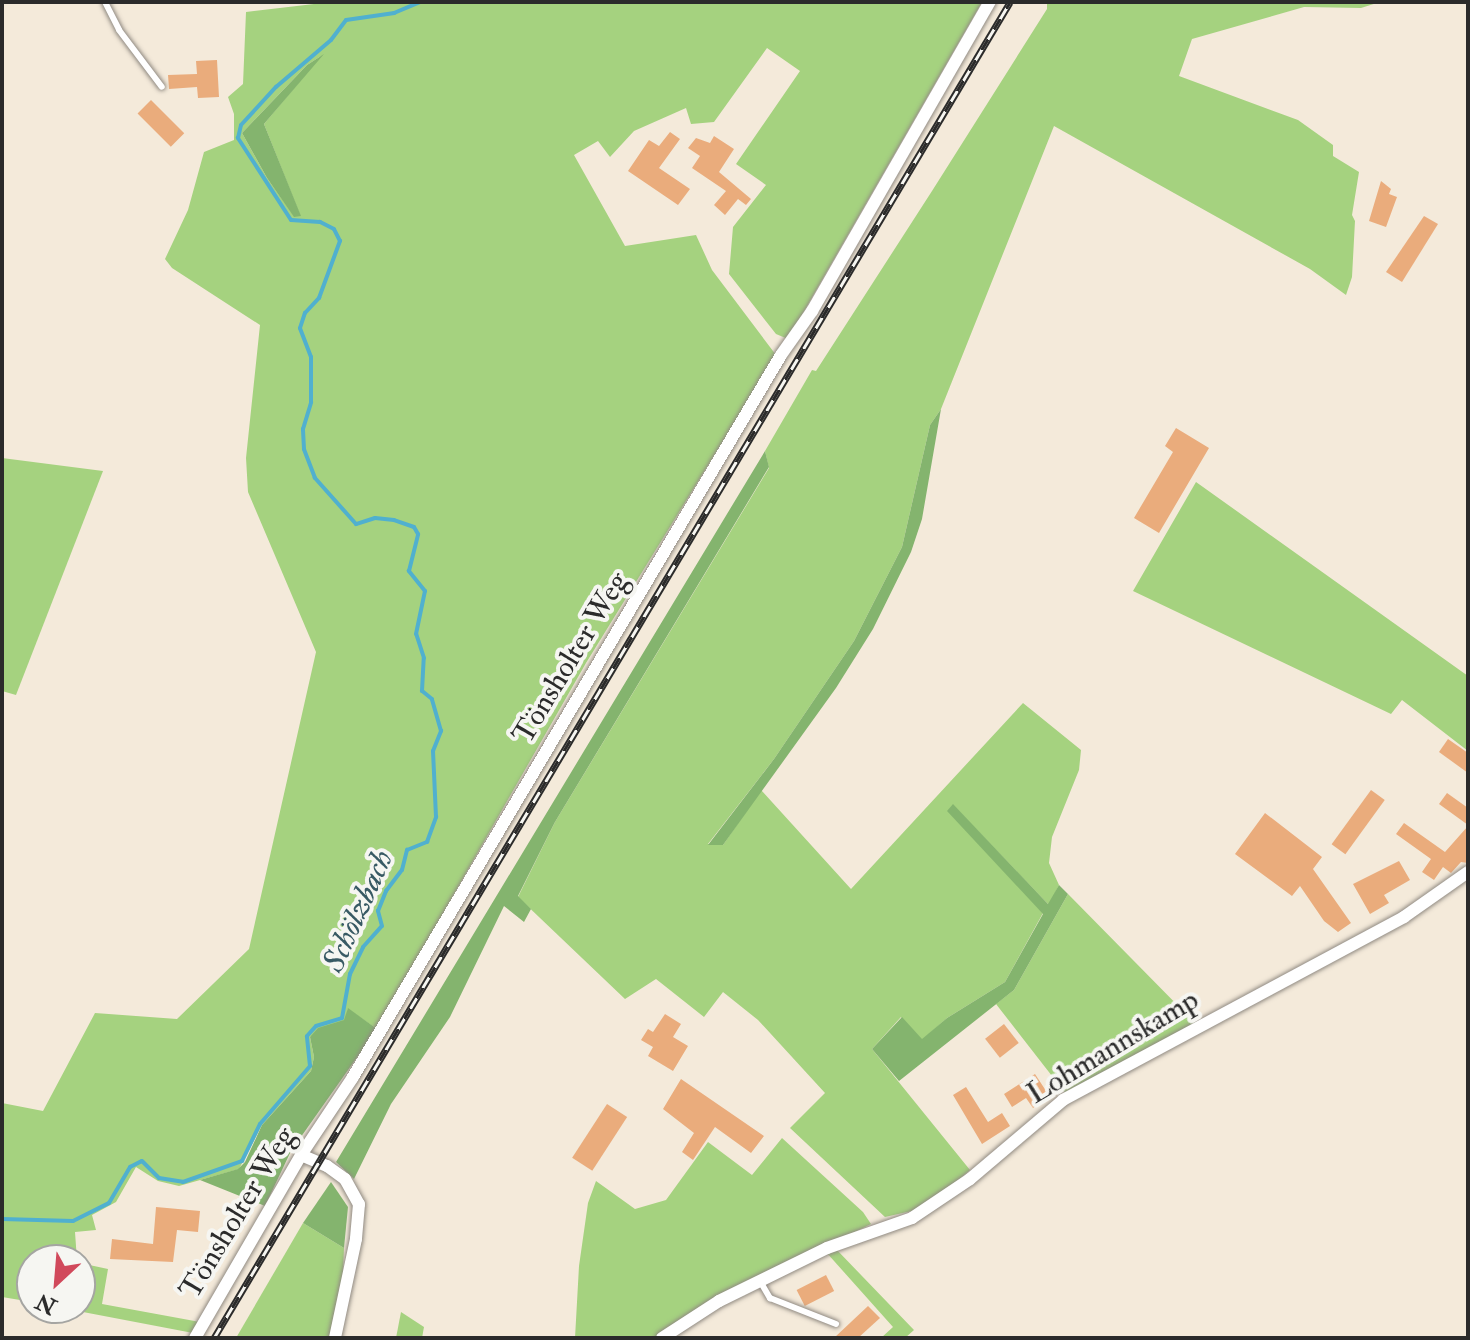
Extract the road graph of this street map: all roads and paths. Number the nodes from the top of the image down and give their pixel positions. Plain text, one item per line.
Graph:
1 (105, 2) edge
2 (990, 2) edge
3 (162, 87) dead end
4 (1468, 872) edge
5 (301, 1155) junction
6 (760, 1281) junction
7 (836, 1324) dead end
8 (195, 1338) edge
9 (335, 1338) edge
10 (662, 1338) edge

1 - 3 lane
2 - 5 street, Tönsholter Weg
4 - 6 street, Lohmannskamp
5 - 8 street, Tönsholter Weg
5 - 9 street
6 - 7 lane
6 - 10 street, Lohmannskamp

